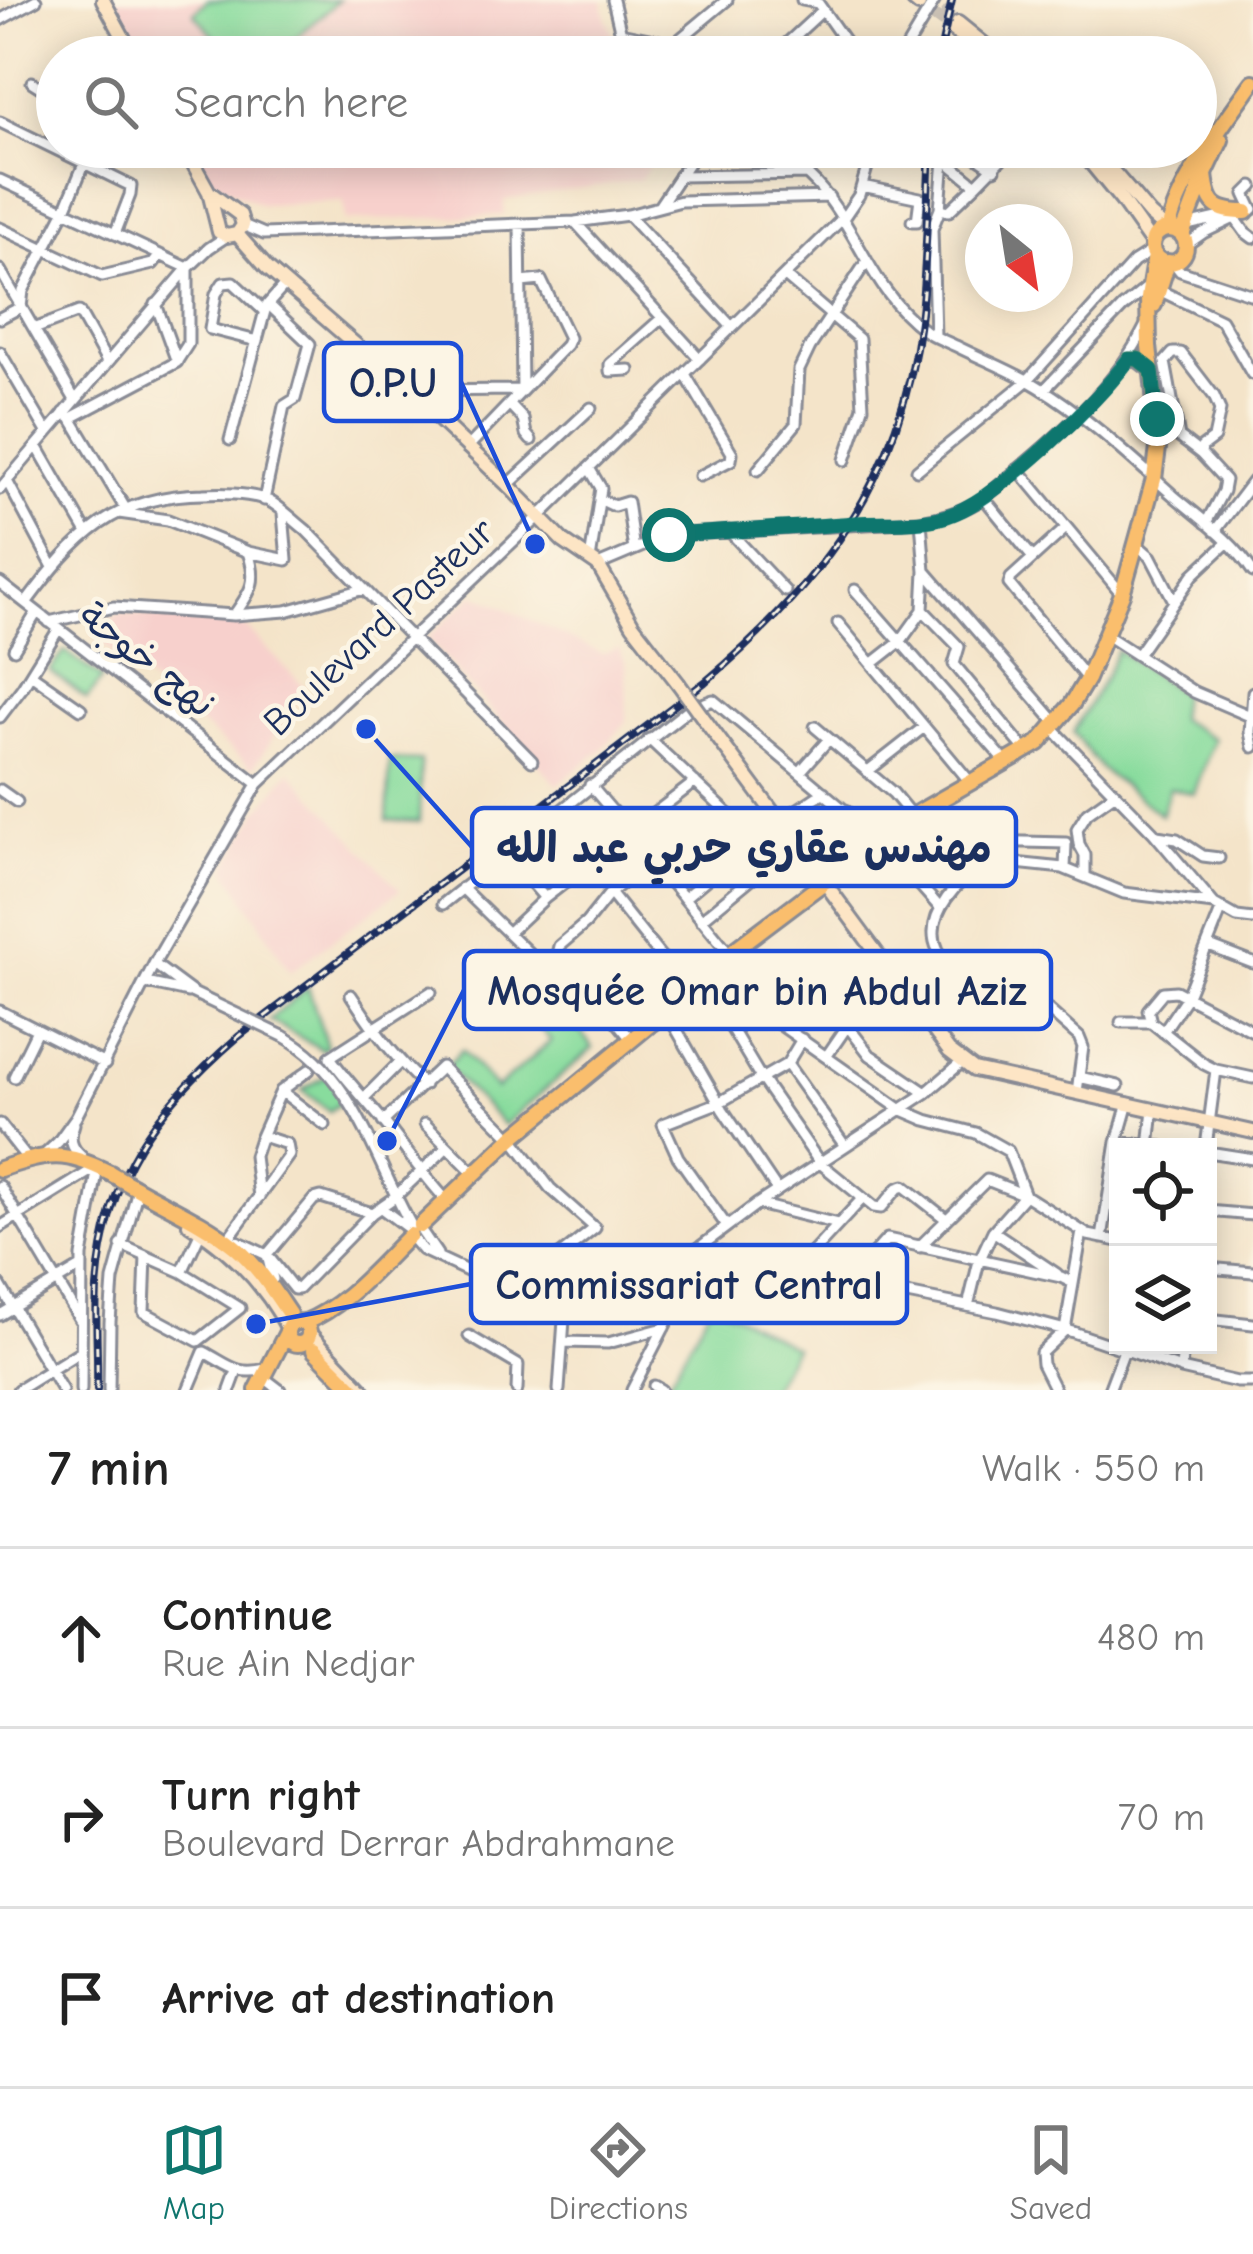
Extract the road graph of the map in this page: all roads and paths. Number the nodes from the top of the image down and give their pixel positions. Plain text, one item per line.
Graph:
1 (36, 0) edge
2 (613, 0) edge
3 (727, 0) edge
4 (802, 0) edge
5 (935, 0) edge
6 (104, 1) edge
7 (820, 5) edge
8 (0, 20) edge
9 (620, 33) junction
10 (123, 36) edge
11 (621, 36) edge
12 (635, 36) edge
13 (684, 36) edge
14 (791, 36) edge
15 (841, 36) edge
16 (914, 36) edge
17 (32, 82) dead end
18 (36, 85) edge
19 (1249, 88) edge
20 (0, 122) edge
21 (1217, 135) edge
22 (36, 139) edge
23 (1217, 151) edge
24 (81, 168) edge
25 (95, 168) edge
26 (196, 168) edge
27 (685, 168) edge
28 (800, 168) edge
29 (867, 168) edge
30 (944, 168) edge
31 (960, 168) edge
32 (1095, 168) edge
33 (1110, 168) edge
34 (1196, 168) edge
35 (1208, 168) edge
36 (994, 169) edge
37 (808, 174) junction
38 (1205, 174) junction
39 (679, 176) junction
40 (0, 180) edge
41 (976, 185) junction
42 (862, 186) junction
43 (1253, 186) edge
44 (209, 192) junction
45 (829, 197) junction
46 (660, 205) junction
47 (940, 209) junction
48 (64, 212) junction
49 (1246, 212) edge
50 (628, 215) junction
51 (844, 217) junction
52 (912, 220) dead end
53 (575, 222) junction
54 (520, 225) junction
55 (0, 228) edge
56 (228, 228) junction
57 (1177, 232) junction
58 (115, 235) junction
59 (1253, 238) edge
60 (46, 250) junction
61 (160, 255) junction
62 (1160, 255) junction
63 (867, 261) junction
64 (188, 268) junction
65 (0, 270) edge
66 (785, 276) junction
67 (521, 282) junction
68 (285, 285) junction
69 (1154, 288) junction
70 (1253, 295) edge
71 (156, 304) junction
72 (21, 307) junction
73 (266, 307) junction
74 (831, 315) junction
75 (662, 317) junction
76 (0, 318) edge
77 (1149, 321) junction
78 (732, 327) junction
79 (34, 329) junction
80 (935, 336) junction
81 (257, 341) junction
82 (0, 352) edge
83 (700, 359) junction
84 (1129, 359) junction
85 (107, 362) junction
86 (177, 362) junction
87 (4, 367) edge
88 (629, 370) dead end
89 (1152, 370) junction
90 (685, 374) junction
91 (1252, 374) edge
92 (1028, 381) junction
93 (522, 390) junction
94 (409, 391) junction
95 (1044, 391) junction
96 (75, 400) junction
97 (508, 404) junction
98 (590, 408) dead end
99 (1079, 415) junction
100 (68, 416) junction
101 (47, 432) junction
102 (230, 440) dead end
103 (531, 440) dead end
104 (37, 446) junction
105 (467, 448) junction
106 (1201, 454) junction
107 (845, 460) dead end
108 (589, 468) junction
109 (758, 470) dead end
110 (917, 470) dead end
111 (1018, 470) junction
112 (700, 476) dead end
113 (1154, 478) junction
114 (1253, 481) edge
115 (3, 485) edge
116 (508, 485) junction
117 (984, 498) junction
118 (599, 499) junction
119 (265, 500) junction
120 (121, 510) junction
121 (283, 513) junction
122 (540, 516) junction
123 (921, 521) junction
124 (1210, 527) junction
125 (1066, 528) junction
126 (729, 531) junction
127 (88, 533) junction
128 (1228, 542) junction
129 (1136, 544) junction
130 (1253, 546) edge
131 (634, 550) junction
132 (248, 552) junction
133 (1033, 558) junction
134 (1243, 558) junction
135 (594, 562) junction
136 (53, 568) junction
137 (925, 571) junction
138 (1253, 572) edge
139 (0, 584) edge
140 (364, 589) junction
141 (855, 590) dead end
142 (785, 591) dead end
143 (1122, 594) junction
144 (1174, 601) junction
145 (26, 603) junction
146 (923, 610) junction
147 (37, 612) junction
148 (234, 615) junction
149 (838, 622) dead end
150 (54, 626) junction
151 (1106, 635) junction
152 (411, 637) junction
153 (900, 641) junction
154 (14, 649) dead end
155 (1137, 655) junction
156 (872, 664) junction
157 (31, 674) junction
158 (1087, 680) junction
159 (1253, 692) edge
160 (81, 709) dead end
161 (0, 716) edge
162 (1250, 716) edge
163 (1055, 726) junction
164 (815, 727) dead end
165 (924, 727) junction
166 (829, 739) junction
167 (649, 740) junction
168 (1253, 747) edge
169 (1026, 751) junction
170 (532, 761) dead end
171 (1006, 762) junction
172 (800, 772) junction
173 (868, 772) junction
174 (694, 782) junction
175 (970, 783) junction
176 (258, 784) junction
177 (590, 785) junction
178 (0, 790) edge
179 (824, 792) junction
180 (1114, 794) junction
181 (16, 802) dead end
182 (938, 802) junction
183 (846, 810) junction
184 (912, 816) junction
185 (734, 819) junction
186 (780, 821) junction
187 (630, 832) junction
188 (1156, 836) junction
189 (755, 839) junction
190 (880, 840) junction
191 (992, 842) junction
192 (795, 844) junction
193 (506, 853) junction
194 (1219, 858) dead end
195 (652, 859) junction
196 (987, 860) junction
197 (1066, 868) junction
198 (971, 871) junction
199 (1085, 875) junction
200 (666, 876) junction
201 (822, 882) junction
202 (462, 888) junction
203 (610, 893) junction
204 (545, 898) junction
205 (684, 898) junction
206 (442, 904) dead end
207 (1218, 906) junction
208 (940, 908) junction
209 (1253, 919) edge
210 (701, 920) junction
211 (508, 933) junction
212 (1209, 946) junction
213 (730, 953) junction
214 (562, 956) junction
215 (1253, 963) edge
216 (154, 964) junction
217 (950, 965) junction
218 (703, 981) junction
219 (146, 983) junction
220 (756, 987) junction
221 (193, 992) junction
222 (431, 992) dead end
223 (689, 992) junction
224 (351, 995) dead end
225 (1186, 998) junction
226 (912, 999) junction
227 (0, 1011) edge
228 (665, 1011) junction
229 (1121, 1022) dead end
230 (1151, 1022) junction
231 (848, 1025) junction
232 (373, 1029) junction
233 (37, 1030) junction
234 (1253, 1030) edge
235 (1163, 1032) junction
236 (631, 1039) junction
237 (802, 1040) junction
238 (826, 1057) junction
239 (400, 1062) junction
240 (961, 1063) junction
241 (105, 1064) junction
242 (787, 1064) junction
243 (309, 1070) dead end
244 (1216, 1070) junction
245 (14, 1077) dead end
246 (761, 1078) junction
247 (1253, 1078) edge
248 (424, 1085) junction
249 (1078, 1085) junction
250 (1118, 1086) dead end
251 (281, 1091) junction
252 (926, 1093) junction
253 (364, 1098) junction
254 (720, 1102) junction
255 (1128, 1103) junction
256 (900, 1109) junction
257 (1153, 1109) junction
258 (76, 1117) junction
259 (382, 1122) junction
260 (1209, 1122) junction
261 (0, 1124) edge
262 (424, 1124) dead end
263 (325, 1125) dead end
264 (1253, 1132) edge
265 (262, 1136) junction
266 (512, 1138) junction
267 (1119, 1138) edge
268 (1150, 1138) edge
269 (1208, 1138) edge
270 (845, 1146) junction
271 (447, 1147) junction
272 (1217, 1152) edge
273 (35, 1159) junction
274 (1253, 1159) edge
275 (820, 1163) junction
276 (98, 1167) junction
277 (0, 1169) edge
278 (421, 1172) junction
279 (474, 1172) junction
280 (0, 1186) edge
281 (777, 1190) junction
282 (140, 1191) junction
283 (1024, 1195) junction
284 (395, 1196) junction
285 (1109, 1196) edge
286 (259, 1197) junction
287 (862, 1198) junction
288 (447, 1201) junction
289 (757, 1204) junction
290 (376, 1210) junction
291 (1217, 1212) edge
292 (1253, 1215) edge
293 (19, 1216) junction
294 (946, 1219) junction
295 (838, 1224) junction
296 (726, 1225) junction
297 (0, 1228) edge
298 (200, 1231) junction
299 (414, 1231) junction
300 (993, 1231) junction
301 (1082, 1232) junction
302 (716, 1234) junction
303 (234, 1238) junction
304 (1102, 1238) junction
305 (1109, 1239) edge
306 (121, 1245) junction
307 (919, 1246) junction
308 (696, 1250) junction
309 (267, 1255) junction
310 (146, 1256) junction
311 (752, 1256) junction
312 (979, 1261) junction
313 (801, 1265) junction
314 (81, 1267) junction
315 (1217, 1269) edge
316 (1253, 1272) edge
317 (182, 1273) junction
318 (1061, 1277) junction
319 (851, 1279) junction
320 (273, 1280) junction
321 (57, 1281) junction
322 (1073, 1283) junction
323 (0, 1285) edge
324 (562, 1305) junction
325 (968, 1306) junction
326 (14, 1307) junction
327 (0, 1316) edge
328 (1217, 1320) edge
329 (80, 1321) junction
330 (1253, 1324) edge
331 (665, 1328) junction
332 (1065, 1330) junction
333 (300, 1333) junction
334 (469, 1336) dead end
335 (563, 1342) junction
336 (1109, 1342) edge
337 (81, 1352) junction
338 (1123, 1354) edge
339 (1144, 1354) edge
340 (1183, 1354) edge
341 (1181, 1369) junction
342 (51, 1370) junction
343 (237, 1371) junction
344 (1237, 1382) junction
345 (1253, 1382) edge
346 (267, 1383) edge
347 (17, 1390) edge
348 (62, 1390) edge
349 (81, 1390) edge
350 (110, 1390) edge
351 (188, 1390) edge
352 (230, 1390) edge
353 (355, 1390) edge
354 (517, 1390) edge
355 (560, 1390) edge
356 (632, 1390) edge
357 (1054, 1390) edge
358 (1109, 1390) edge
359 (1248, 1390) edge

1 - 8 street
2 - 9 street
3 - 13 street
4 - 7 street
5 - 16 street
6 - 10 main road
7 - 14 street
7 - 15 street
9 - 11 street
9 - 12 street
17 - 18 street
19 - 21 main road
19 - 23 main road
20 - 22 street
24 - 48 street
25 - 58 street
26 - 44 main road
27 - 39 street
28 - 37 street
29 - 42 street, Boulevard Pasteur
30 - 47 street
31 - 41 street
32 - 62 main road
33 - 57 main road
34 - 57 main road
35 - 38 main road
36 - 41 street
37 - 39 street
37 - 45 street
38 - 49 main road
38 - 57 main road
39 - 46 street
40 - 48 street
41 - 47 street
42 - 51 street, Boulevard Pasteur
42 - 52 street
43 - 49 street
44 - 56 main road
44 - 56 main road
45 - 46 street
45 - 51 street
46 - 50 street
47 - 80 street
48 - 58 street
48 - 60 street
49 - 57 street
49 - 57 street
49 - 59 street
50 - 53 street
50 - 78 street
51 - 63 street
51 - 66 street, Boulevard Pasteur
53 - 54 street
53 - 75 street
54 - 56 street
54 - 67 street
55 - 60 street
56 - 64 street
56 - 68 main road
57 - 62 main road
57 - 62 main road
58 - 61 street
60 - 61 street
60 - 72 street
61 - 64 street
62 - 69 main road
62 - 70 street
62 - 92 street
63 - 74 street
63 - 80 street
64 - 71 street
64 - 86 street
65 - 72 street
66 - 74 street
66 - 78 street, Boulevard Pasteur
67 - 93 street
67 - 93 street
68 - 73 street
68 - 94 main road
69 - 77 main road
69 - 91 street
69 - 95 street
71 - 85 street
71 - 86 street
72 - 76 street
72 - 79 street
73 - 81 street
73 - 81 street
73 - 119 street
74 - 107 street
74 - 109 street
75 - 83 street
75 - 88 street
77 - 84 street
77 - 89 main road
78 - 83 street, Boulevard Pasteur
79 - 85 street
79 - 96 street
80 - 92 street
81 - 102 street
82 - 87 street
83 - 90 street, Boulevard Pasteur
84 - 89 main road
84 - 99 street
85 - 96 street
86 - 100 street
87 - 101 street
89 - 113 main road
90 - 108 street, Boulevard Pasteur
90 - 112 street
92 - 95 street
92 - 110 street
93 - 94 street
93 - 97 street
94 - 105 main road
95 - 99 street
96 - 100 street
97 - 103 street
97 - 105 street
98 - 116 street
99 - 111 street
99 - 113 street
100 - 101 street
100 - 120 street
101 - 104 street
104 - 115 street
104 - 127 street
105 - 116 main road
106 - 106 street
106 - 124 street
108 - 118 street
108 - 122 street, Boulevard Pasteur
111 - 117 street
111 - 125 street
113 - 124 street
113 - 129 main road
114 - 124 street
115 - 136 street
116 - 122 main road
117 - 123 street
117 - 133 street
118 - 131 street
118 - 135 street
119 - 120 street
119 - 121 street
120 - 127 street
120 - 132 street
121 - 132 street
121 - 140 street
122 - 135 main road
122 - 152 street, Boulevard Pasteur
123 - 126 street
123 - 137 street
124 - 128 street
125 - 133 street
125 - 143 street
126 - 131 street
126 - 142 street
127 - 136 street
128 - 134 street
128 - 144 street
129 - 143 main road
129 - 144 street
130 - 134 street
131 - 135 street
132 - 148 street
133 - 158 street
134 - 138 street
135 - 186 main road, bridge
136 - 145 street
137 - 146 street
137 - 163 street
139 - 145 street, نهج خوجة
140 - 148 street
140 - 152 street
141 - 153 street
143 - 151 main road
144 - 155 street
145 - 147 street, نهج خوجة
146 - 153 street
146 - 169 street
147 - 150 street, نهج خوجة
147 - 154 street
148 - 150 street
149 - 156 street
150 - 157 street
150 - 176 street, نهج خوجة
151 - 155 street
151 - 158 main road
152 - 170 street
152 - 176 street, Boulevard Pasteur
153 - 156 street
153 - 171 street
155 - 162 street
156 - 165 street
157 - 160 street
157 - 161 street
158 - 163 main road
159 - 162 street
162 - 168 street
163 - 169 main road
163 - 180 street
164 - 166 street
165 - 173 street
165 - 175 street
166 - 172 street
166 - 173 street
167 - 172 street
167 - 174 street
167 - 177 street
169 - 171 main road
171 - 175 main road
172 - 179 street
173 - 184 street
174 - 185 street
174 - 187 street
175 - 182 main road
176 - 216 street, Boulevard Pasteur
177 - 187 street
177 - 193 street
178 - 181 street
179 - 183 street
179 - 186 street
180 - 188 street
180 - 199 street
182 - 184 main road
182 - 191 street
183 - 190 street
183 - 192 street
184 - 190 main road
184 - 198 street
185 - 189 street
185 - 200 street
186 - 192 main road
187 - 195 street
187 - 204 street
188 - 194 street
188 - 207 street
189 - 205 street
189 - 210 street
190 - 201 main road
190 - 208 street
191 - 196 street
191 - 197 street
192 - 201 main road
193 - 202 street
193 - 204 street
195 - 200 street
195 - 203 street
196 - 197 street
196 - 198 street
197 - 199 street
198 - 208 street
199 - 207 street
200 - 205 street
201 - 213 main road
201 - 226 main road
202 - 206 street
202 - 211 street
203 - 214 street
203 - 223 street
204 - 211 street
205 - 210 street
207 - 209 street
207 - 212 street
208 - 217 street
210 - 213 street
211 - 214 street
212 - 215 street
212 - 225 street
213 - 218 main road
213 - 220 street
214 - 236 street
216 - 219 street, Boulevard Pasteur
216 - 221 street
217 - 226 street
217 - 249 street
218 - 223 main road
218 - 246 street
219 - 221 street
219 - 241 street, Boulevard Pasteur
220 - 231 street
220 - 237 street
221 - 284 street, bridge
222 - 232 street
223 - 228 main road
224 - 232 street
225 - 230 street
225 - 234 street
225 - 235 street
226 - 240 main road
227 - 233 street
228 - 236 main road
228 - 254 street
229 - 230 street
230 - 235 street
231 - 238 street
231 - 252 street
232 - 239 street
232 - 253 street
233 - 241 street
233 - 245 street
235 - 244 street
236 - 266 main road
237 - 238 street
237 - 242 street
238 - 256 street
239 - 248 street
239 - 253 street
240 - 249 main road
240 - 252 street
241 - 258 street, Boulevard Pasteur
242 - 246 street
242 - 270 street
243 - 251 street
244 - 247 street
244 - 260 street
246 - 254 street
246 - 275 street
248 - 259 street
248 - 266 street
249 - 250 street
249 - 255 main road
251 - 263 street
251 - 265 street
252 - 256 street
253 - 259 street
254 - 281 street
254 - 296 street
255 - 257 main road
255 - 267 street
256 - 270 street
256 - 283 street
257 - 260 main road
257 - 268 street
258 - 273 street, Boulevard Pasteur
258 - 276 street
259 - 278 street
260 - 264 main road
260 - 269 street
261 - 273 street
262 - 271 street
265 - 286 street
265 - 286 street
266 - 279 main road
266 - 324 street
270 - 275 street
271 - 278 street
271 - 279 street
272 - 274 street
273 - 276 main road
273 - 277 main road
275 - 281 street
275 - 287 street
276 - 282 main road, bridge
276 - 293 street
276 - 314 street
278 - 284 street
278 - 288 street
279 - 288 main road
280 - 293 street
281 - 289 street
282 - 298 main road
282 - 303 main road
282 - 306 street
282 - 333 main road
283 - 294 street
283 - 300 street
283 - 301 street
284 - 290 street
284 - 299 street
285 - 304 street
286 - 303 street
287 - 294 street
287 - 295 street
288 - 299 main road
289 - 295 street
289 - 296 street
290 - 299 street
290 - 309 street
290 - 309 street
291 - 292 street
293 - 297 street
293 - 321 street
294 - 307 street
295 - 313 street
296 - 302 street
298 - 317 street
298 - 333 main road
299 - 324 street
299 - 333 main road
300 - 312 street
300 - 318 street
301 - 304 street
301 - 322 street
302 - 308 street
302 - 311 street
303 - 309 street
303 - 320 main road
304 - 305 street
306 - 310 street
306 - 350 street
307 - 312 street
307 - 319 street
308 - 311 street
308 - 324 street
308 - 331 street
309 - 320 street
310 - 317 street
310 - 317 street
311 - 313 street
312 - 318 street
312 - 325 street
313 - 319 street
314 - 321 street
314 - 329 street
315 - 316 street
318 - 322 street
319 - 325 street
320 - 333 main road
321 - 326 street
321 - 329 street
322 - 332 street
323 - 326 street
324 - 335 street
325 - 332 street
326 - 327 street
326 - 342 street
328 - 330 street
329 - 337 street
331 - 335 street
331 - 356 street
332 - 336 street
332 - 357 street
333 - 346 main road
333 - 353 main road
334 - 354 street
335 - 355 street
337 - 342 street
337 - 349 street
338 - 358 street
339 - 341 street
340 - 341 street
341 - 344 street
342 - 347 street
342 - 348 street
343 - 346 street
343 - 351 street
343 - 352 street
344 - 345 street
344 - 359 street

